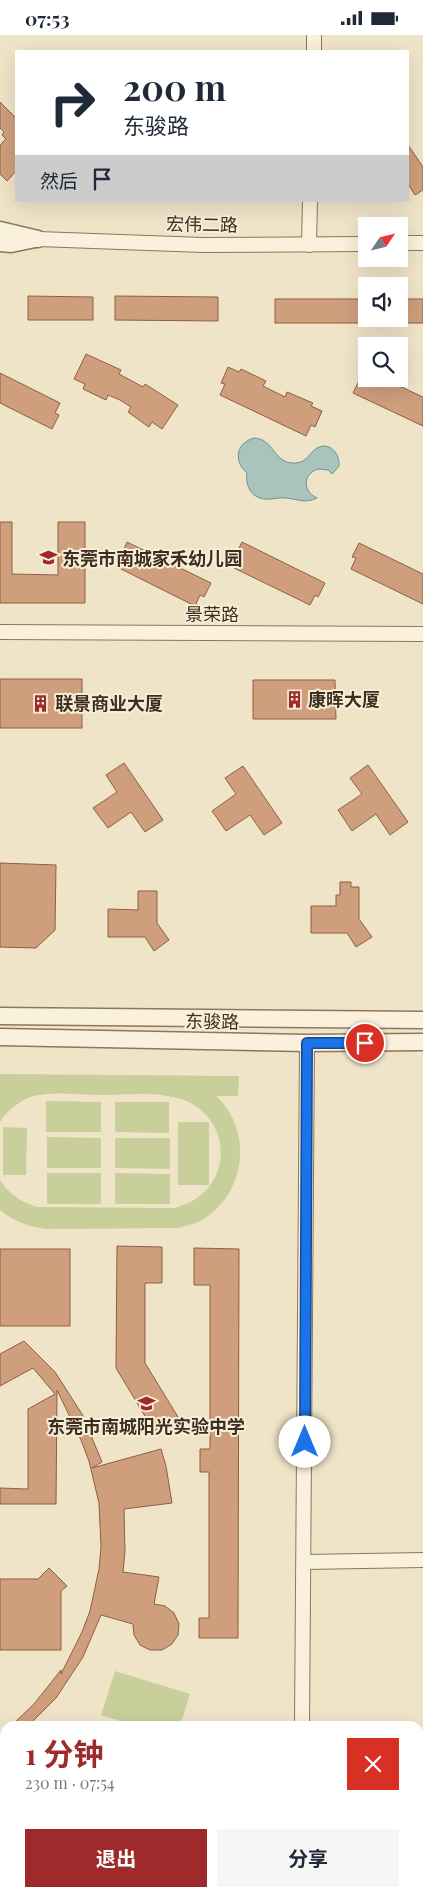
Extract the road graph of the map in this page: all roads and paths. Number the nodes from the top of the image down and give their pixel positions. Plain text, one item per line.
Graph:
1 (314, 35) edge
2 (314, 50) edge
3 (310, 202) edge
4 (0, 230) edge
5 (38, 239) junction
6 (0, 243) edge
7 (408, 243) edge
8 (423, 243) edge
9 (358, 244) edge
10 (310, 245) junction
11 (0, 632) edge
12 (423, 634) edge
13 (1, 1016) edge
14 (423, 1020) edge
15 (0, 1037) edge
16 (423, 1042) edge
17 (307, 1043) junction
18 (423, 1560) edge
19 (304, 1562) junction
20 (302, 1721) edge

1 - 2 street
3 - 10 street
4 - 5 street, 宏伟二路
5 - 6 street, 宏伟二路
5 - 10 street, 宏伟二路
7 - 8 street
9 - 10 street, 宏伟二路
11 - 12 street, 景荣路
13 - 14 street, 东骏路
15 - 17 street, 东骏路
16 - 17 street, 东骏路
17 - 19 street
18 - 19 street
19 - 20 street

